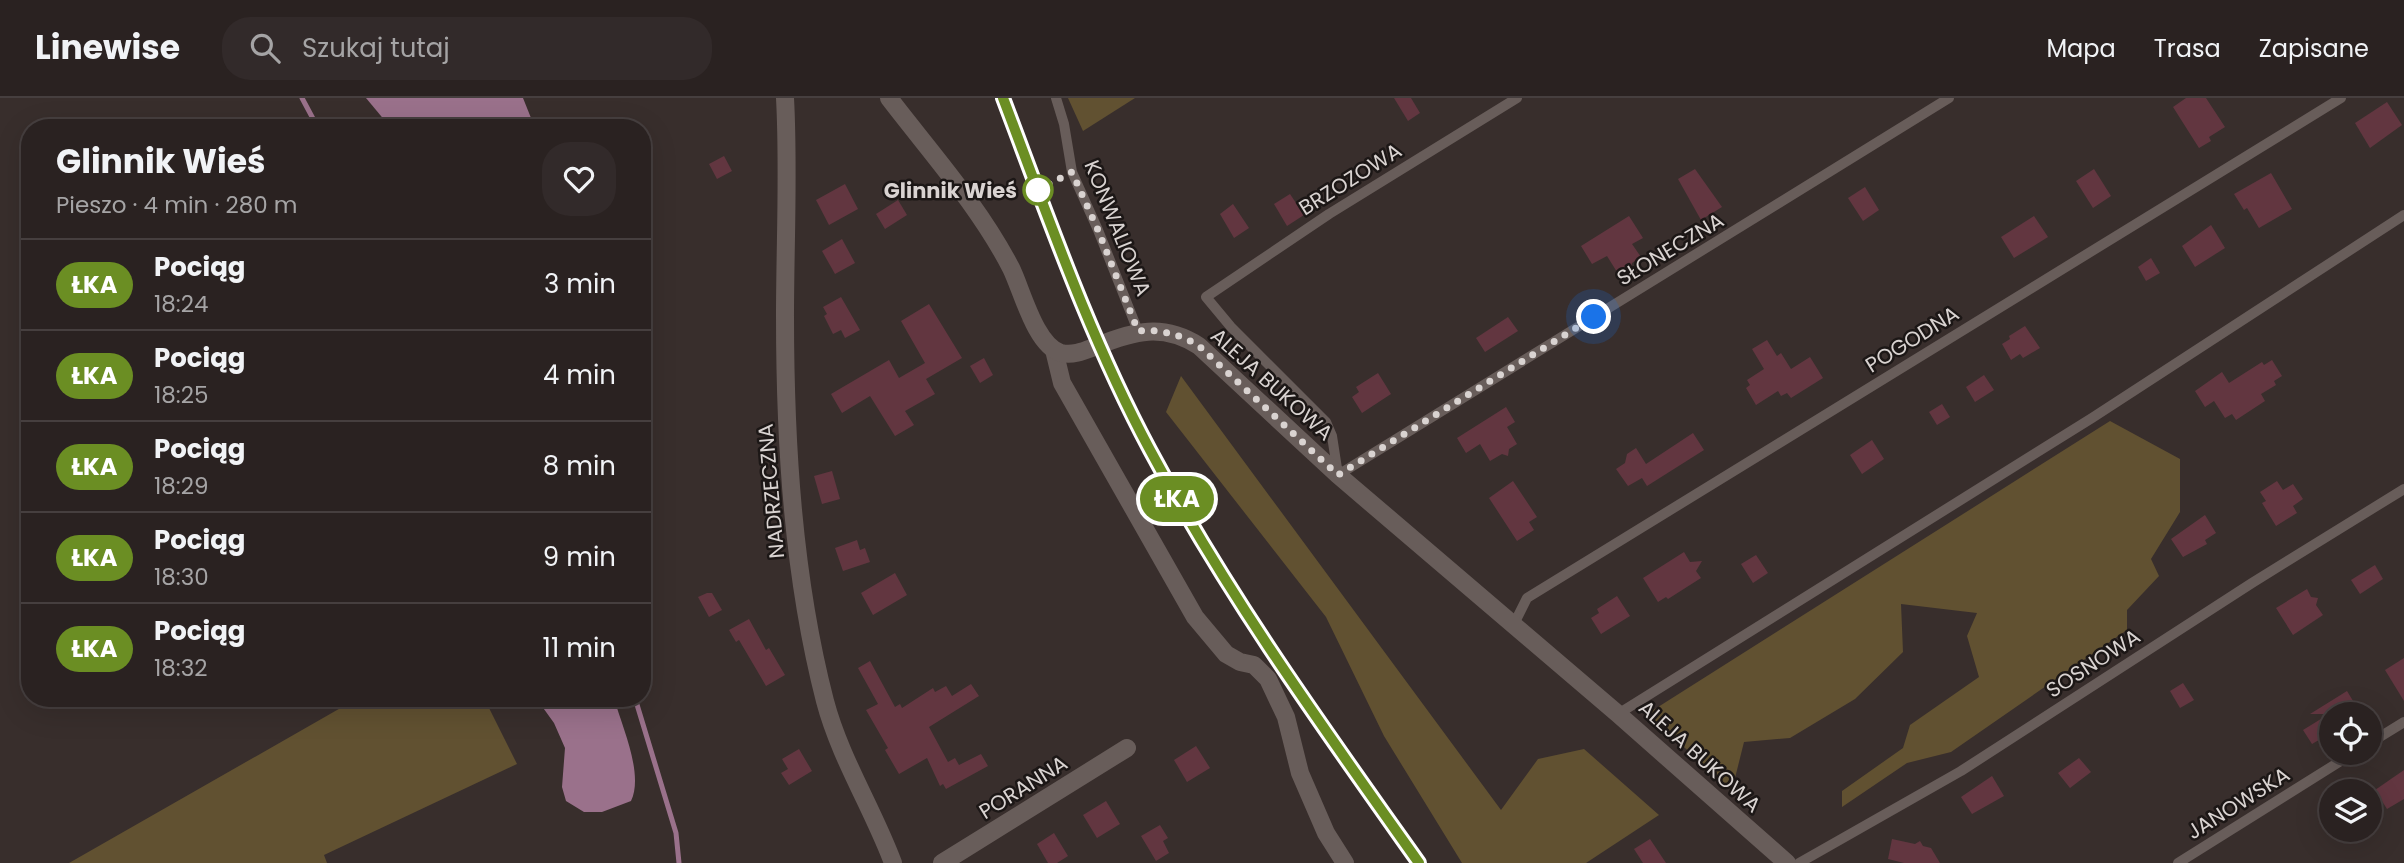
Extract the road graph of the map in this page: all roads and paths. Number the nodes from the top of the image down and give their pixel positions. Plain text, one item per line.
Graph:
1 (785, 98) edge
2 (889, 98) edge
3 (1056, 98) edge
4 (1517, 98) edge
5 (1949, 98) edge
6 (2341, 98) edge
7 (2404, 215) edge
8 (1138, 331) junction
9 (1054, 350) junction
10 (1338, 475) junction
11 (2404, 489) edge
12 (1514, 624) junction
13 (1618, 713) junction
14 (2404, 722) edge
15 (2382, 736) edge
16 (1127, 748) dead end
17 (2334, 765) edge
18 (893, 863) edge
19 (943, 863) edge
20 (1345, 863) edge
21 (1787, 863) edge
22 (1799, 863) edge
23 (2178, 863) edge

1 - 18 street, NADRZECZNA
2 - 9 street
3 - 8 lane, KONWALIOWA
4 - 10 lane, BRZOZOWA
5 - 10 lane, SŁONECZNA
6 - 12 lane, POGODNA
7 - 13 lane
8 - 9 street, ALEJA BUKOWA
8 - 10 street, ALEJA BUKOWA
9 - 20 street
10 - 12 street, ALEJA BUKOWA
11 - 22 lane, SOSNOWA
12 - 13 street, ALEJA BUKOWA
13 - 21 street, ALEJA BUKOWA
14 - 15 lane
16 - 19 street, PORANNA
17 - 23 lane, JANOWSKA

